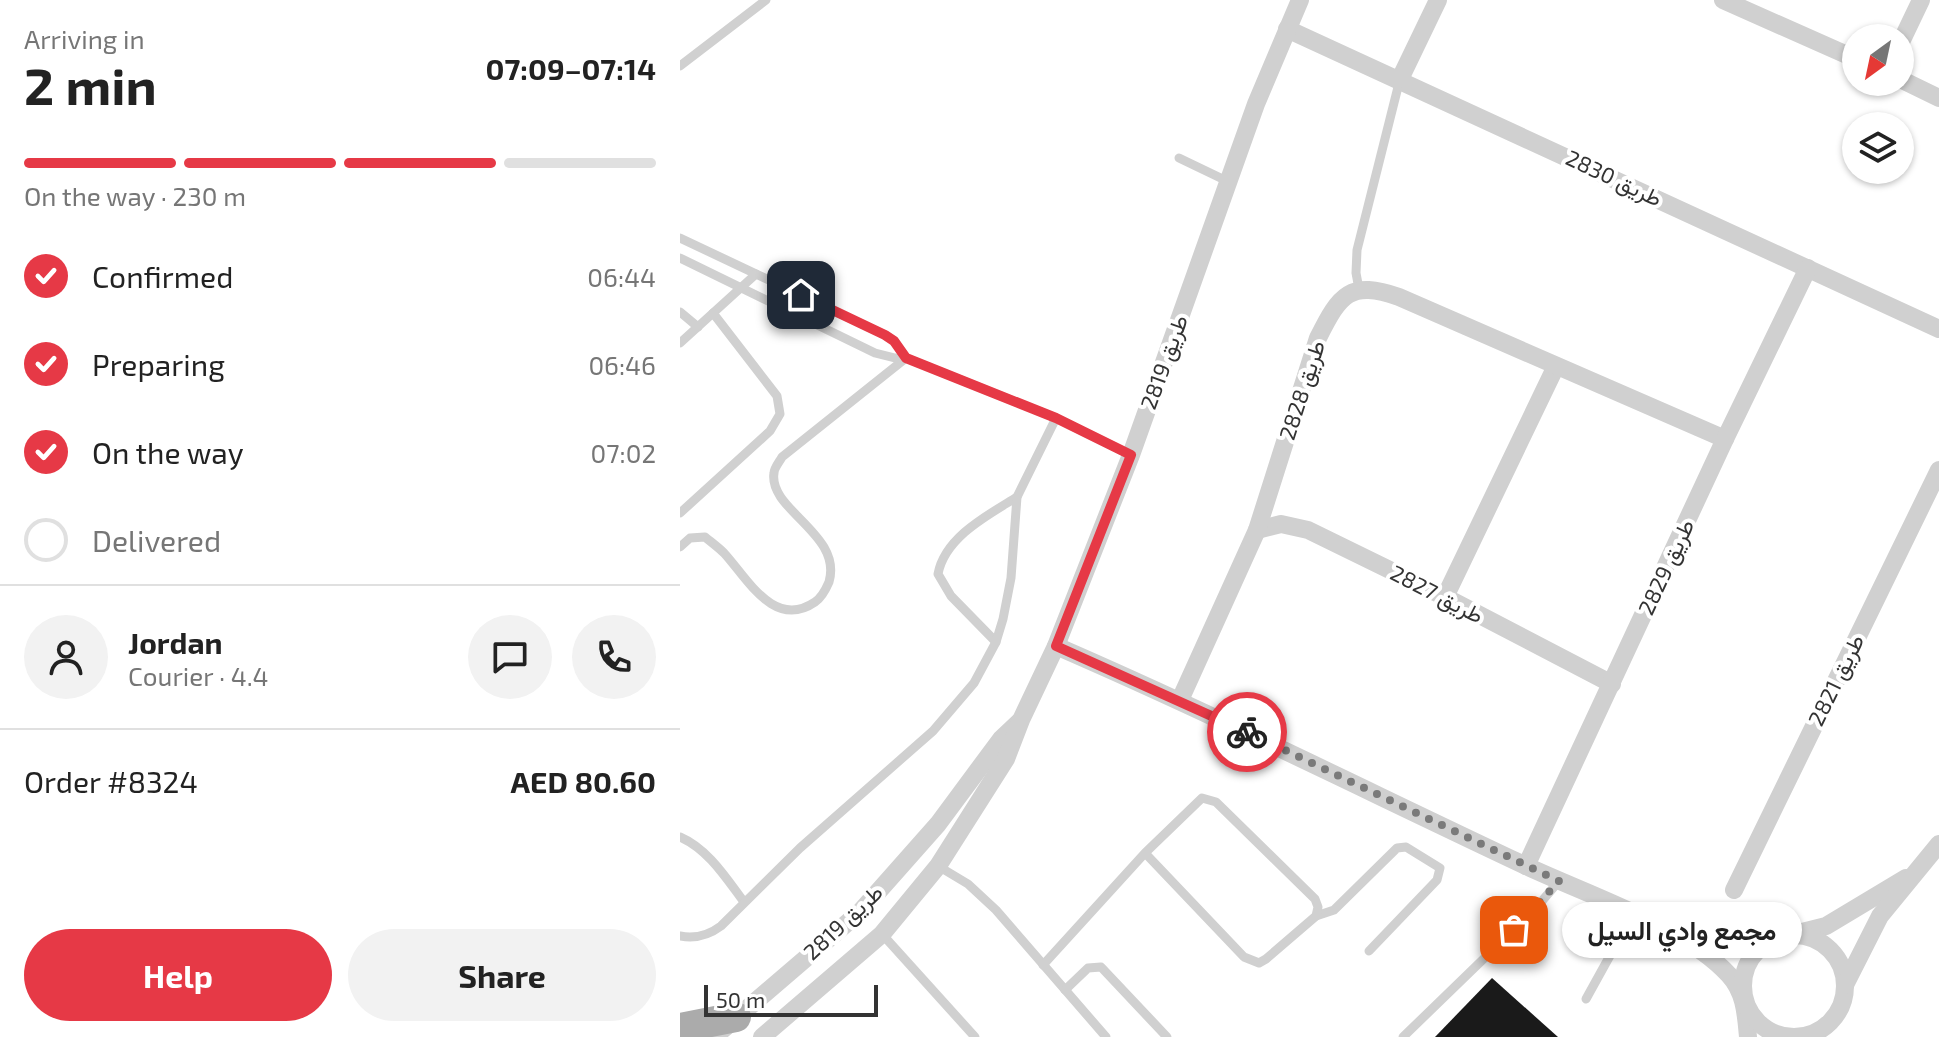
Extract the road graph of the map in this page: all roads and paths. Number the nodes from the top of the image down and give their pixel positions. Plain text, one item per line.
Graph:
1 (766, 0) edge
2 (1300, 0) edge
3 (1438, 0) edge
4 (1723, 0) edge
5 (1921, 0) edge
6 (1910, 24) edge
7 (1287, 29) junction
8 (1842, 53) edge
9 (680, 66) edge
10 (1400, 79) junction
11 (1914, 86) edge
12 (1939, 98) edge
13 (1179, 158) dead end
14 (1229, 182) junction
15 (680, 238) edge
16 (680, 258) edge
17 (1808, 268) junction
18 (756, 274) junction
19 (740, 289) junction
20 (1359, 289) junction
21 (680, 312) edge
22 (713, 313) junction
23 (698, 327) junction
24 (1939, 329) edge
25 (680, 343) edge
26 (906, 358) junction
27 (1556, 366) junction
28 (1056, 418) junction
29 (1725, 439) junction
30 (1131, 455) junction
31 (1939, 470) edge
32 (1017, 497) junction
33 (680, 513) edge
34 (1257, 530) junction
35 (680, 547) edge
36 (1445, 597) junction
37 (996, 642) junction
38 (1056, 646) junction
39 (1612, 684) junction
40 (1180, 700) junction
41 (1021, 720) junction
42 (680, 837) edge
43 (1939, 844) edge
44 (911, 853) junction
45 (1145, 853) junction
46 (938, 866) junction
47 (1526, 866) junction
48 (1916, 873) junction
49 (1559, 881) junction
50 (1734, 890) dead end
51 (744, 902) junction
52 (861, 911) junction
53 (1633, 914) junction
54 (1316, 916) junction
55 (1658, 925) junction
56 (882, 934) junction
57 (680, 936) edge
58 (1778, 938) junction
59 (1369, 951) dead end
60 (1043, 965) junction
61 (1845, 985) junction
62 (1065, 990) junction
63 (1586, 999) dead end
64 (1745, 1002) junction
65 (736, 1017) junction
66 (680, 1028) edge
67 (1814, 1035) edge
68 (714, 1037) edge
69 (762, 1037) edge
70 (975, 1037) edge
71 (1106, 1037) edge
72 (1167, 1037) edge
73 (1403, 1037) edge
74 (1748, 1037) edge

1 - 9 lane
2 - 7 street, طريق 2819
3 - 10 street
4 - 8 street
5 - 6 street
7 - 10 street, طريق 2830
7 - 14 street, طريق 2819
10 - 17 street, طريق 2830
10 - 20 lane
11 - 12 street
13 - 14 lane
14 - 30 street, طريق 2819
15 - 18 lane
16 - 19 lane
17 - 24 street, طريق 2830
17 - 29 street, طريق 2829
18 - 19 lane
18 - 26 lane
19 - 22 lane
19 - 26 lane
20 - 27 street
20 - 34 street, طريق 2828
21 - 23 lane
22 - 23 lane
22 - 33 lane
23 - 25 lane
26 - 28 lane
26 - 35 lane
27 - 29 street
27 - 36 street
28 - 30 lane
28 - 32 lane
29 - 39 street, طريق 2829
30 - 38 street, طريق 2819
31 - 50 street, طريق 2821
32 - 37 lane
32 - 37 lane
34 - 36 street, طريق 2827
34 - 40 street, طريق 2828
36 - 39 street, طريق 2827
37 - 51 lane
38 - 40 street
38 - 41 street, طريق 2819
39 - 47 street, طريق 2829
40 - 47 street
41 - 44 street, طريق 2819
41 - 46 street, طريق 2819
42 - 51 lane
43 - 48 street
44 - 46 street
44 - 52 street, طريق 2819
45 - 54 lane
45 - 54 lane
45 - 60 lane
46 - 56 street, طريق 2819
46 - 60 lane
47 - 49 street
48 - 58 street
48 - 61 street
49 - 53 street
49 - 73 lane
51 - 57 lane
52 - 56 street
52 - 65 street, طريق 2819
53 - 55 street
53 - 63 lane
54 - 59 lane
55 - 58 street
55 - 64 street
56 - 69 street, طريق 2819
56 - 70 lane
58 - 61 street
58 - 64 street
60 - 62 lane
61 - 67 street
62 - 71 lane
62 - 72 lane
64 - 67 street
64 - 74 street
65 - 66 main road
65 - 68 street, طريق 2819

